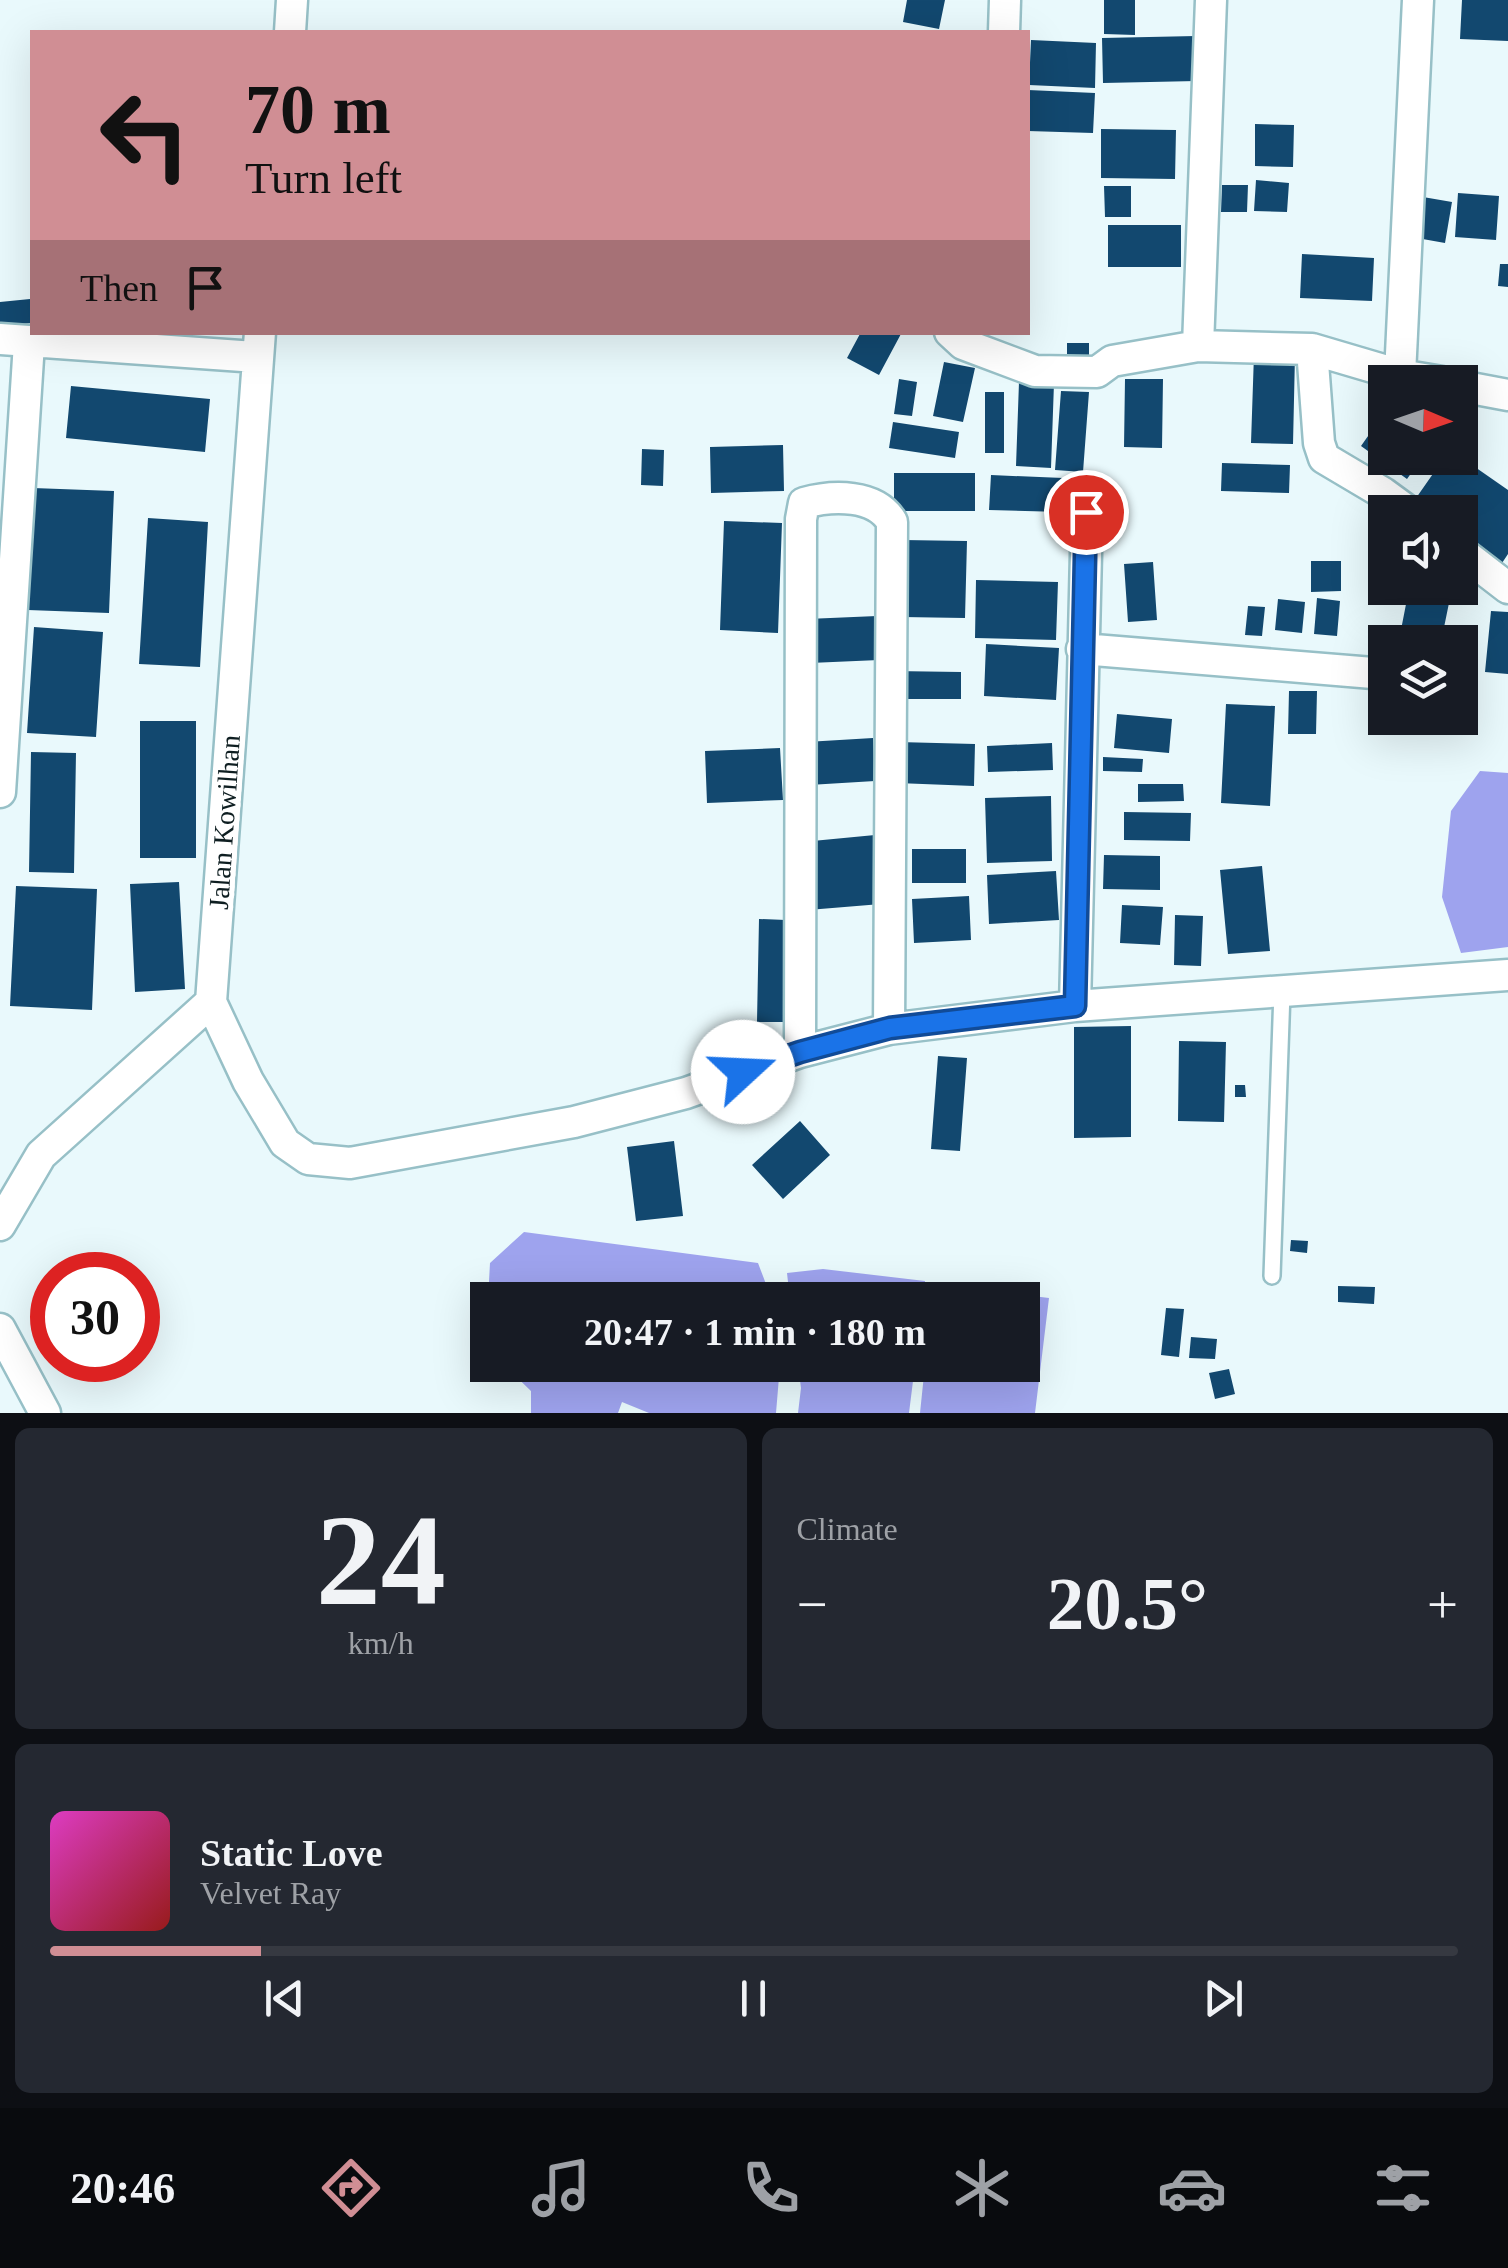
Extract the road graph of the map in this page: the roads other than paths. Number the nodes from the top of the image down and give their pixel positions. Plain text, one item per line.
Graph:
1 (292, 0) edge
2 (1005, 0) edge
3 (1211, 0) edge
4 (1418, 0) edge
5 (290, 30) edge
6 (1004, 30) edge
7 (953, 335) edge
8 (14, 341) edge
9 (258, 345) edge
10 (1000, 345) edge
11 (1198, 346) junction
12 (1312, 349) junction
13 (1368, 365) edge
14 (1400, 365) edge
15 (1478, 389) edge
16 (1508, 395) edge
17 (1386, 495) edge
18 (1086, 512) dead end
19 (1478, 565) edge
20 (1508, 588) edge
21 (1082, 649) junction
22 (1368, 673) edge
23 (0, 792) edge
24 (1508, 975) edge
25 (1282, 992) junction
26 (211, 1002) junction
27 (1075, 1006) junction
28 (890, 1028) junction
29 (800, 1052) junction
30 (0, 1225) edge
31 (1272, 1276) dead end
32 (0, 1329) edge
33 (45, 1413) edge

1 - 5 street
2 - 6 street
3 - 11 street
4 - 14 street
7 - 10 street
8 - 9 street
8 - 23 street
9 - 26 street, Jalan Kowilhan
10 - 11 street
11 - 12 street
12 - 13 street
12 - 17 street
15 - 16 street
18 - 21 street
19 - 20 street
21 - 22 street
21 - 27 street
24 - 25 street
25 - 27 street
25 - 31 lane
26 - 29 street
26 - 30 street
27 - 28 street
28 - 29 street
28 - 29 street
32 - 33 street

